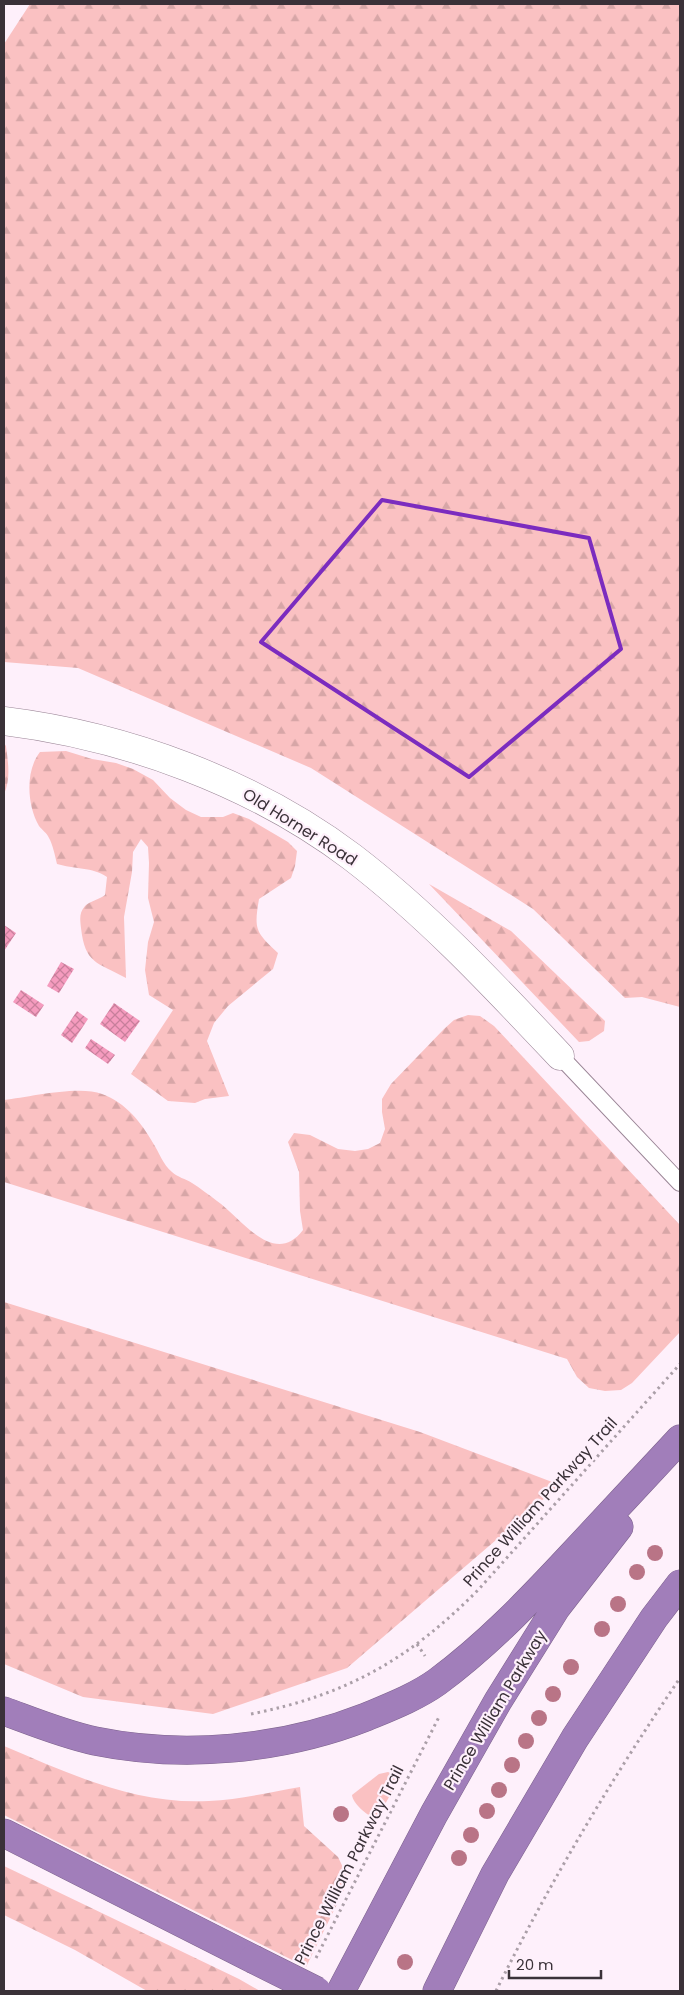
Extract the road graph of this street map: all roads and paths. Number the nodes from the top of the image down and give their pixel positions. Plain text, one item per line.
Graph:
1 (4, 721) edge
2 (560, 1056) joint
3 (680, 1183) edge
4 (680, 1364) edge
5 (680, 1439) edge
6 (680, 1449) edge
7 (680, 1584) edge
8 (416, 1644) junction
9 (422, 1650) dead end
10 (680, 1678) edge
11 (4, 1711) edge
12 (441, 1712) dead end
13 (242, 1715) dead end
14 (4, 1833) edge
15 (314, 1978) edge
16 (341, 1991) edge
17 (437, 1991) edge
18 (496, 1991) edge

1 - 2 street, Old Horner Road
2 - 3 lane
4 - 8 path, Prince William Parkway Trail
5 - 11 highway
6 - 16 highway, Prince William Parkway
7 - 17 highway
8 - 9 path
8 - 13 path, Prince William Parkway Trail
10 - 18 path
12 - 15 path, Prince William Parkway Trail
14 - 15 highway, bridge

